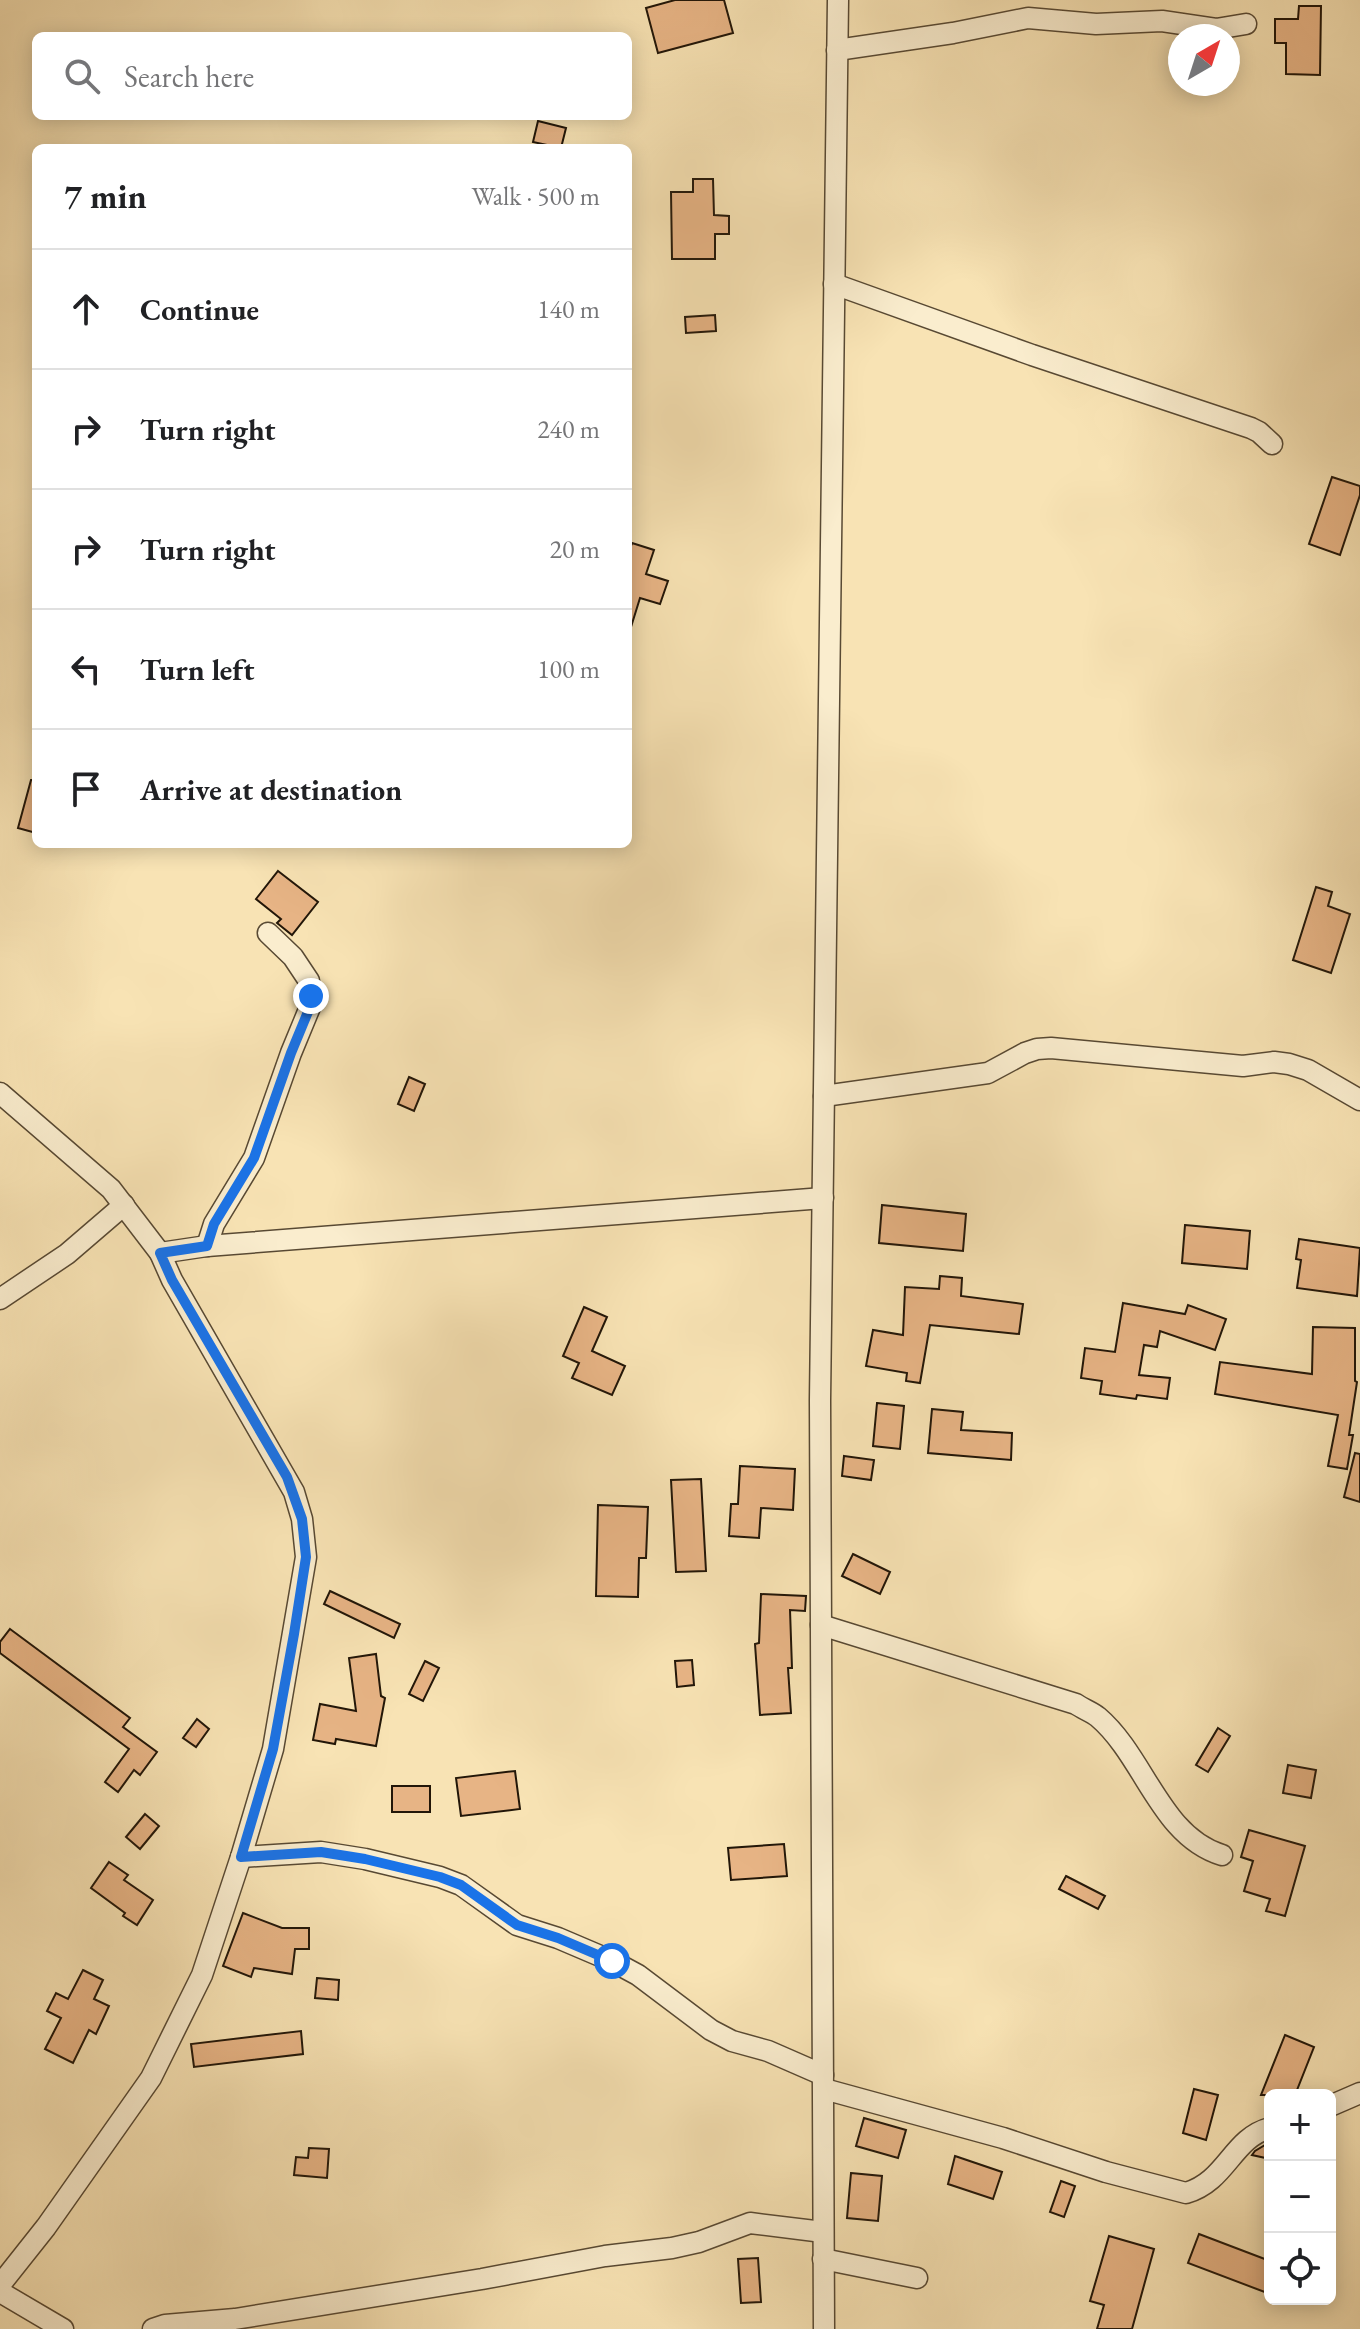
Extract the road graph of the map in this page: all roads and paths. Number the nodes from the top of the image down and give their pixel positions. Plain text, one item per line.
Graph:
1 (838, 0) edge
2 (1246, 24) dead end
3 (837, 50) junction
4 (834, 284) junction
5 (1272, 444) dead end
6 (268, 933) dead end
7 (0, 1093) edge
8 (824, 1096) junction
9 (1360, 1100) edge
10 (823, 1198) junction
11 (124, 1205) junction
12 (207, 1246) junction
13 (160, 1253) junction
14 (0, 1299) edge
15 (821, 1625) junction
16 (1222, 1855) dead end
17 (241, 1857) junction
18 (824, 2082) junction
19 (1360, 2093) edge
20 (1336, 2103) edge
21 (1264, 2130) edge
22 (823, 2232) junction
23 (823, 2259) junction
24 (917, 2278) dead end
25 (0, 2285) edge
26 (0, 2292) edge
27 (63, 2329) edge
28 (153, 2329) edge
29 (824, 2329) edge

1 - 3 street
2 - 3 street
3 - 4 street
4 - 5 street
4 - 8 street
6 - 12 street
7 - 11 street
8 - 9 street
8 - 10 street
10 - 12 street
10 - 15 street
11 - 13 street
11 - 14 street
12 - 13 street
13 - 17 street
15 - 16 street
15 - 18 street
17 - 18 street
17 - 25 street
18 - 21 street
18 - 22 street
19 - 20 street
22 - 23 street
22 - 28 street
23 - 24 street
23 - 29 street
26 - 27 street

